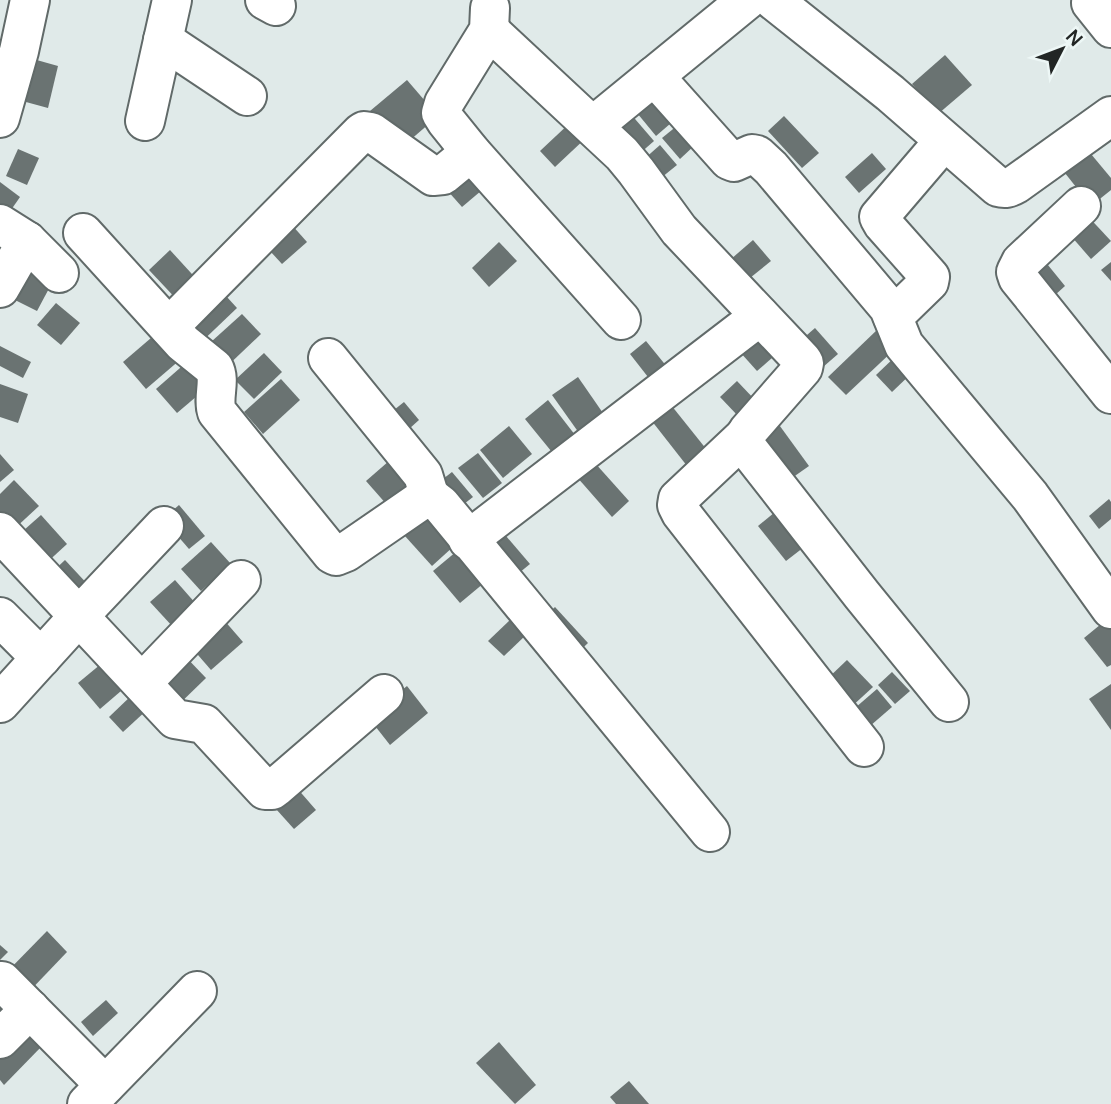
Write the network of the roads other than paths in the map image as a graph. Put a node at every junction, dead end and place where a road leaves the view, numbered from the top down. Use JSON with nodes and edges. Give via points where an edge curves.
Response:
{"nodes":[{"id":1,"x":30,"y":0,"type":"edge"},
{"id":2,"x":172,"y":0,"type":"edge"},
{"id":3,"x":747,"y":0,"type":"edge"},
{"id":4,"x":773,"y":0,"type":"edge"},
{"id":5,"x":487,"y":9,"type":"edge"},
{"id":6,"x":163,"y":40,"type":"junction"},
{"id":7,"x":654,"y":76,"type":"junction"},
{"id":8,"x":247,"y":96,"type":"dead end"},
{"id":9,"x":1111,"y":116,"type":"edge"},
{"id":10,"x":0,"y":118,"type":"edge"},
{"id":11,"x":145,"y":121,"type":"dead end"},
{"id":12,"x":593,"y":126,"type":"junction"},
{"id":13,"x":944,"y":141,"type":"junction"},
{"id":14,"x":471,"y":152,"type":"junction"},
{"id":15,"x":1081,"y":206,"type":"dead end"},
{"id":16,"x":13,"y":232,"type":"edge"},
{"id":17,"x":83,"y":233,"type":"dead end"},
{"id":18,"x":59,"y":272,"type":"dead end"},
{"id":19,"x":0,"y":288,"type":"edge"},
{"id":20,"x":760,"y":316,"type":"junction"},
{"id":21,"x":893,"y":317,"type":"junction"},
{"id":22,"x":621,"y":320,"type":"dead end"},
{"id":23,"x":169,"y":327,"type":"junction"},
{"id":24,"x":328,"y":358,"type":"dead end"},
{"id":25,"x":1111,"y":394,"type":"edge"},
{"id":26,"x":744,"y":436,"type":"junction"},
{"id":27,"x":430,"y":498,"type":"junction"},
{"id":28,"x":164,"y":526,"type":"dead end"},
{"id":29,"x":0,"y":532,"type":"edge"},
{"id":30,"x":468,"y":540,"type":"junction"},
{"id":31,"x":241,"y":580,"type":"dead end"},
{"id":32,"x":1111,"y":609,"type":"edge"},
{"id":33,"x":79,"y":616,"type":"junction"},
{"id":34,"x":0,"y":617,"type":"edge"},
{"id":35,"x":41,"y":658,"type":"junction"},
{"id":36,"x":142,"y":683,"type":"junction"},
{"id":37,"x":384,"y":694,"type":"dead end"},
{"id":38,"x":949,"y":702,"type":"dead end"},
{"id":39,"x":0,"y":703,"type":"edge"},
{"id":40,"x":864,"y":747,"type":"dead end"},
{"id":41,"x":710,"y":832,"type":"dead end"},
{"id":42,"x":2,"y":981,"type":"dead end"},
{"id":43,"x":197,"y":990,"type":"dead end"},
{"id":44,"x":30,"y":1009,"type":"junction"},
{"id":45,"x":0,"y":1039,"type":"edge"},
{"id":46,"x":96,"y":1094,"type":"edge"}],
"edges":[{"from":1,"to":10,"type":"street"},
{"from":2,"to":6,"type":"street"},
{"from":3,"to":7,"type":"street"},
{"from":4,"to":13,"type":"street"},
{"from":5,"to":12,"type":"street"},
{"from":5,"to":14,"type":"street","via":[[442,108],[446,121]]},
{"from":6,"to":8,"type":"street"},
{"from":6,"to":11,"type":"street"},
{"from":7,"to":12,"type":"street"},
{"from":7,"to":21,"type":"street","via":[[731,162],[752,155],[761,158],[871,285]]},
{"from":9,"to":13,"type":"street","via":[[1009,188],[998,187]]},
{"from":12,"to":20,"type":"street","via":[[636,171],[679,230]]},
{"from":13,"to":21,"type":"street","via":[[879,217],[930,277]]},
{"from":14,"to":22,"type":"street"},
{"from":14,"to":23,"type":"street","via":[[443,175],[433,176],[370,132],[361,132]]},
{"from":15,"to":25,"type":"street","via":[[1016,272]]},
{"from":16,"to":18,"type":"street"},
{"from":16,"to":19,"type":"street"},
{"from":17,"to":23,"type":"street"},
{"from":20,"to":26,"type":"street","via":[[804,363]]},
{"from":20,"to":30,"type":"street"},
{"from":21,"to":32,"type":"street","via":[[904,345],[1030,496]]},
{"from":23,"to":27,"type":"street","via":[[214,368],[217,412],[332,554],[346,552]]},
{"from":24,"to":27,"type":"street","via":[[423,475]]},
{"from":26,"to":38,"type":"street","via":[[748,449]]},
{"from":26,"to":40,"type":"street","via":[[677,505]]},
{"from":27,"to":30,"type":"street"},
{"from":28,"to":33,"type":"street"},
{"from":29,"to":33,"type":"street"},
{"from":30,"to":41,"type":"street"},
{"from":31,"to":36,"type":"street"},
{"from":33,"to":35,"type":"street"},
{"from":33,"to":36,"type":"street"},
{"from":34,"to":35,"type":"street"},
{"from":35,"to":39,"type":"street"},
{"from":36,"to":37,"type":"street","via":[[175,719],[204,724],[269,790]]},
{"from":42,"to":44,"type":"street"},
{"from":43,"to":46,"type":"street"},
{"from":44,"to":45,"type":"street"},
{"from":44,"to":46,"type":"street"}]}
